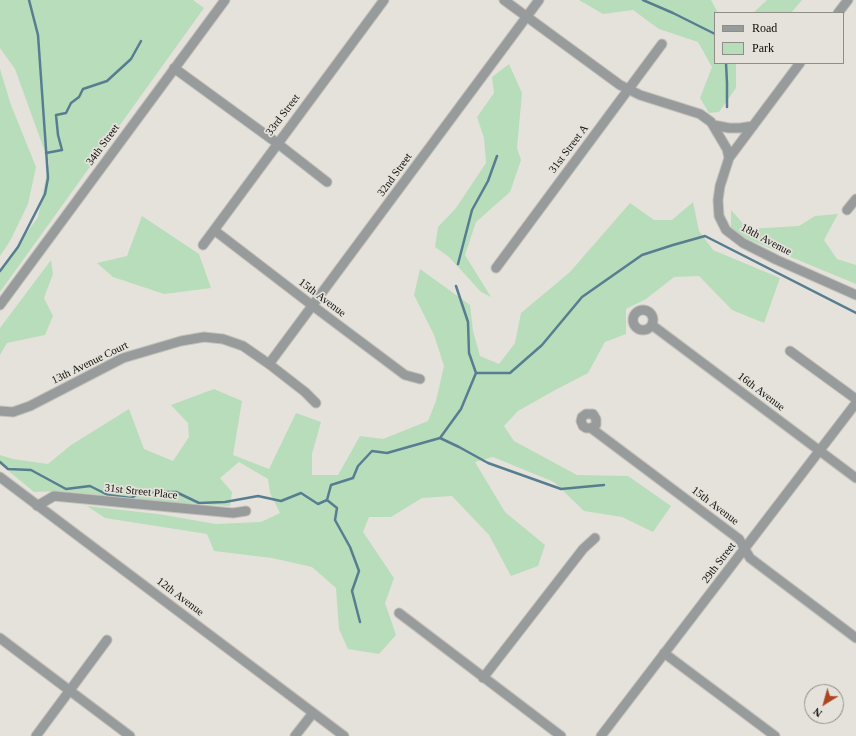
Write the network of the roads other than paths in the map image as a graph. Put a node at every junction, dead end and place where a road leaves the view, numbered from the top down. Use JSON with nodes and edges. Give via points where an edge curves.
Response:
{"nodes":[{"id":1,"x":225,"y":0,"type":"edge"},
{"id":2,"x":384,"y":0,"type":"edge"},
{"id":3,"x":504,"y":0,"type":"edge"},
{"id":4,"x":539,"y":0,"type":"edge"},
{"id":5,"x":848,"y":0,"type":"edge"},
{"id":6,"x":839,"y":12,"type":"edge"},
{"id":7,"x":527,"y":17,"type":"junction"},
{"id":8,"x":662,"y":44,"type":"dead end"},
{"id":9,"x":799,"y":64,"type":"edge"},
{"id":10,"x":174,"y":68,"type":"junction"},
{"id":11,"x":628,"y":90,"type":"junction"},
{"id":12,"x":713,"y":125,"type":"junction"},
{"id":13,"x":753,"y":126,"type":"junction"},
{"id":14,"x":277,"y":143,"type":"junction"},
{"id":15,"x":729,"y":158,"type":"junction"},
{"id":16,"x":327,"y":182,"type":"dead end"},
{"id":17,"x":856,"y":199,"type":"edge"},
{"id":18,"x":848,"y":210,"type":"dead end"},
{"id":19,"x":214,"y":230,"type":"junction"},
{"id":20,"x":203,"y":245,"type":"dead end"},
{"id":21,"x":496,"y":268,"type":"dead end"},
{"id":22,"x":856,"y":295,"type":"edge"},
{"id":23,"x":0,"y":305,"type":"edge"},
{"id":24,"x":312,"y":306,"type":"junction"},
{"id":25,"x":652,"y":325,"type":"dead end"},
{"id":26,"x":790,"y":351,"type":"dead end"},
{"id":27,"x":269,"y":364,"type":"junction"},
{"id":28,"x":420,"y":379,"type":"dead end"},
{"id":29,"x":856,"y":399,"type":"edge"},
{"id":30,"x":316,"y":403,"type":"dead end"},
{"id":31,"x":856,"y":403,"type":"edge"},
{"id":32,"x":0,"y":412,"type":"edge"},
{"id":33,"x":591,"y":428,"type":"dead end"},
{"id":34,"x":820,"y":451,"type":"junction"},
{"id":35,"x":0,"y":477,"type":"edge"},
{"id":36,"x":856,"y":478,"type":"edge"},
{"id":37,"x":37,"y":506,"type":"junction"},
{"id":38,"x":246,"y":511,"type":"dead end"},
{"id":39,"x":595,"y":538,"type":"dead end"},
{"id":40,"x":745,"y":549,"type":"junction"},
{"id":41,"x":399,"y":613,"type":"dead end"},
{"id":42,"x":0,"y":638,"type":"edge"},
{"id":43,"x":856,"y":638,"type":"edge"},
{"id":44,"x":107,"y":640,"type":"dead end"},
{"id":45,"x":664,"y":653,"type":"junction"},
{"id":46,"x":483,"y":678,"type":"junction"},
{"id":47,"x":70,"y":691,"type":"junction"},
{"id":48,"x":313,"y":713,"type":"junction"},
{"id":49,"x":36,"y":736,"type":"edge"},
{"id":50,"x":130,"y":736,"type":"edge"},
{"id":51,"x":295,"y":736,"type":"edge"},
{"id":52,"x":344,"y":736,"type":"edge"},
{"id":53,"x":561,"y":736,"type":"edge"},
{"id":54,"x":600,"y":736,"type":"edge"},
{"id":55,"x":775,"y":736,"type":"edge"}],
"edges":[{"from":1,"to":10,"type":"street","name":"34th Street"},
{"from":2,"to":14,"type":"street","name":"33rd Street"},
{"from":3,"to":7,"type":"street"},
{"from":4,"to":7,"type":"street","name":"32nd Street"},
{"from":5,"to":6,"type":"street"},
{"from":7,"to":11,"type":"street"},
{"from":7,"to":24,"type":"street","name":"32nd Street"},
{"from":8,"to":11,"type":"street","name":"31st Street A"},
{"from":9,"to":13,"type":"street","name":"18th Avenue"},
{"from":10,"to":14,"type":"street"},
{"from":10,"to":23,"type":"street","name":"34th Street"},
{"from":11,"to":12,"type":"street","via":[[700,114]]},
{"from":11,"to":21,"type":"street","name":"31st Street A"},
{"from":12,"to":13,"type":"street","via":[[734,128]]},
{"from":12,"to":15,"type":"street","via":[[727,149]]},
{"from":13,"to":15,"type":"street","name":"18th Avenue"},
{"from":14,"to":16,"type":"street"},
{"from":14,"to":19,"type":"street","name":"33rd Street"},
{"from":15,"to":22,"type":"street","name":"18th Avenue","via":[[718,200],[719,216],[726,230],[743,243],[777,260]]},
{"from":17,"to":18,"type":"street"},
{"from":19,"to":20,"type":"street","name":"33rd Street"},
{"from":19,"to":24,"type":"street","name":"15th Avenue"},
{"from":24,"to":27,"type":"street","name":"32nd Street"},
{"from":24,"to":28,"type":"street","name":"15th Avenue","via":[[405,375]]},
{"from":25,"to":34,"type":"street","name":"16th Avenue"},
{"from":26,"to":29,"type":"street"},
{"from":27,"to":30,"type":"street","name":"13th Avenue Court"},
{"from":27,"to":32,"type":"street","name":"13th Avenue Court","via":[[233,342],[216,338],[193,338],[124,358],[20,410]]},
{"from":31,"to":34,"type":"street","name":"29th Street"},
{"from":33,"to":40,"type":"street","name":"15th Avenue","via":[[739,539]]},
{"from":34,"to":36,"type":"street","name":"16th Avenue"},
{"from":34,"to":40,"type":"street","name":"29th Street"},
{"from":35,"to":37,"type":"street","name":"12th Avenue"},
{"from":37,"to":38,"type":"street","name":"31st Street Place","via":[[54,496],[234,513]]},
{"from":37,"to":48,"type":"street","name":"12th Avenue"},
{"from":39,"to":46,"type":"street","via":[[583,549]]},
{"from":40,"to":43,"type":"street","name":"15th Avenue","via":[[750,558]]},
{"from":40,"to":45,"type":"street","name":"29th Street"},
{"from":41,"to":46,"type":"street"},
{"from":42,"to":47,"type":"street"},
{"from":44,"to":47,"type":"street"},
{"from":45,"to":54,"type":"street","name":"29th Street"},
{"from":45,"to":55,"type":"street"},
{"from":46,"to":53,"type":"street"},
{"from":47,"to":49,"type":"street"},
{"from":47,"to":50,"type":"street"},
{"from":48,"to":51,"type":"street"},
{"from":48,"to":52,"type":"street","name":"12th Avenue"}]}
